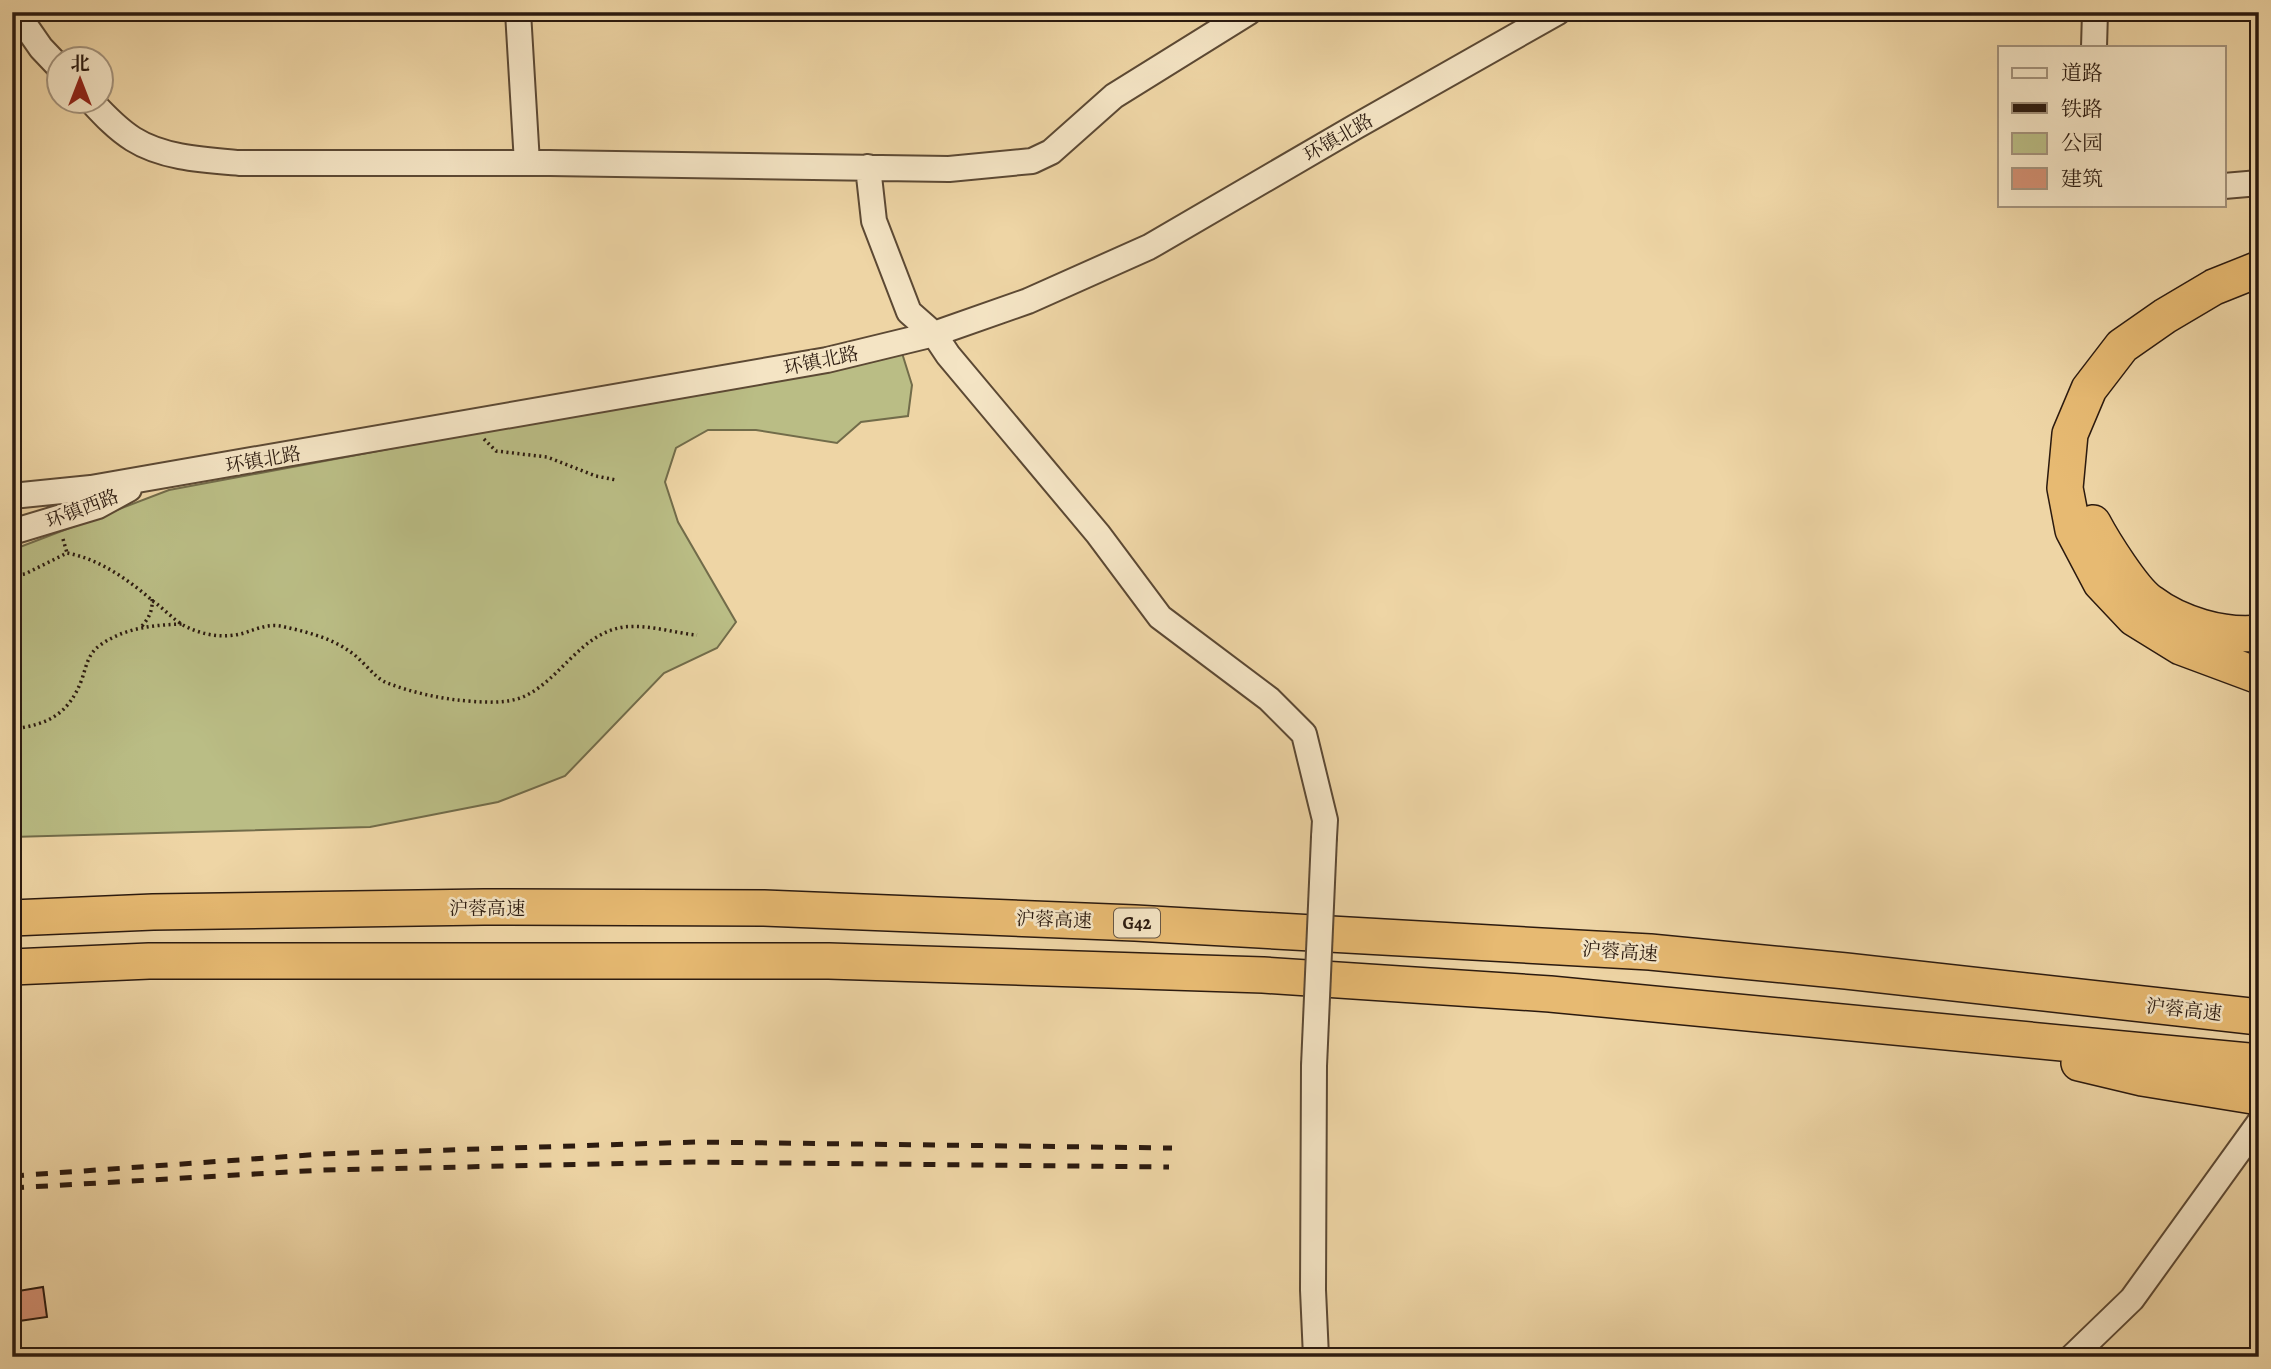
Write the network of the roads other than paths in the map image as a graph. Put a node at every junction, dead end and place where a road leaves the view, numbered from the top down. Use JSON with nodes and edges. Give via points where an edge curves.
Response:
{"nodes":[{"id":1,"x":16,"y":12,"type":"edge"},
{"id":2,"x":519,"y":12,"type":"edge"},
{"id":3,"x":1249,"y":12,"type":"edge"},
{"id":4,"x":1558,"y":12,"type":"edge"},
{"id":5,"x":2095,"y":12,"type":"edge"},
{"id":6,"x":2094,"y":46,"type":"edge"},
{"id":7,"x":46,"y":53,"type":"edge"},
{"id":8,"x":105,"y":116,"type":"edge"},
{"id":9,"x":527,"y":163,"type":"junction"},
{"id":10,"x":868,"y":167,"type":"junction"},
{"id":11,"x":2259,"y":183,"type":"edge"},
{"id":12,"x":2226,"y":186,"type":"edge"},
{"id":13,"x":2259,"y":269,"type":"edge"},
{"id":14,"x":2259,"y":291,"type":"edge"},
{"id":15,"x":934,"y":334,"type":"junction"},
{"id":16,"x":149,"y":478,"type":"junction"},
{"id":17,"x":12,"y":496,"type":"edge"},
{"id":18,"x":12,"y":533,"type":"edge"},
{"id":19,"x":2259,"y":633,"type":"edge"},
{"id":20,"x":2259,"y":676,"type":"edge"},
{"id":21,"x":12,"y":918,"type":"edge"},
{"id":22,"x":12,"y":967,"type":"edge"},
{"id":23,"x":2259,"y":1017,"type":"edge"},
{"id":24,"x":1950,"y":1032,"type":"junction"},
{"id":25,"x":2259,"y":1062,"type":"edge"},
{"id":26,"x":2256,"y":1105,"type":"edge"},
{"id":27,"x":1316,"y":1357,"type":"edge"},
{"id":28,"x":2072,"y":1357,"type":"edge"}],
"edges":[{"from":1,"to":7,"type":"street"},
{"from":2,"to":9,"type":"street"},
{"from":3,"to":10,"type":"street","via":[[1114,96],[1051,152],[1032,161],[949,169]]},
{"from":4,"to":15,"type":"street","name":"环镇北路","via":[[1149,247],[1028,301]]},
{"from":5,"to":6,"type":"street"},
{"from":8,"to":9,"type":"street","via":[[133,139],[160,151],[205,160]]},
{"from":9,"to":10,"type":"street"},
{"from":10,"to":15,"type":"street","via":[[874,221],[909,312]]},
{"from":11,"to":12,"type":"street"},
{"from":13,"to":20,"type":"highway","via":[[2214,287],[2122,346],[2089,389],[2070,434],[2065,488],[2073,530],[2101,583],[2134,618],[2181,647]]},
{"from":14,"to":19,"type":"highway","via":[[2222,306],[2148,351],[2111,393],[2092,439],[2087,488],[2094,525],[2149,601],[2188,623],[2244,635]]},
{"from":15,"to":16,"type":"street","name":"环镇北路","via":[[827,360]]},
{"from":15,"to":27,"type":"street","bridge":true,"via":[[1160,617],[1269,699],[1304,734],[1325,820],[1314,1066]]},
{"from":16,"to":17,"type":"street","name":"环镇北路"},
{"from":16,"to":18,"type":"street","name":"环镇西路","via":[[98,506]]},
{"from":21,"to":23,"type":"highway","name":"沪蓉高速","number":"G42","via":[[263,910],[736,908],[1135,923],[1650,952]]},
{"from":22,"to":24,"type":"highway","via":[[149,961],[829,961],[1250,975],[1550,994]]},
{"from":24,"to":25,"type":"highway"},
{"from":24,"to":26,"type":"highway"},
{"from":26,"to":28,"type":"street","via":[[2132,1298]]}]}
